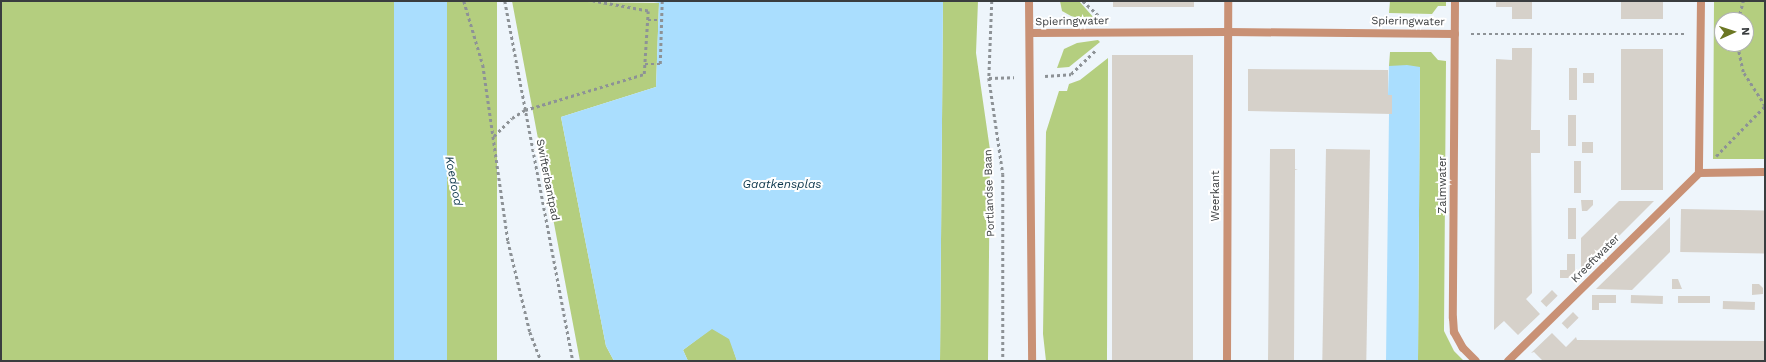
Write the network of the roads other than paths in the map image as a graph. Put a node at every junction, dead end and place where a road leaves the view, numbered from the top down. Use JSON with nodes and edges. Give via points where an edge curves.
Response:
{"nodes":[{"id":1,"x":1029,"y":1,"type":"edge"},
{"id":2,"x":1228,"y":1,"type":"edge"},
{"id":3,"x":1455,"y":1,"type":"edge"},
{"id":4,"x":1701,"y":1,"type":"edge"},
{"id":5,"x":1228,"y":32,"type":"junction"},
{"id":6,"x":1030,"y":33,"type":"junction"},
{"id":7,"x":1455,"y":34,"type":"junction"},
{"id":8,"x":1765,"y":172,"type":"edge"},
{"id":9,"x":1699,"y":173,"type":"junction"},
{"id":10,"x":1032,"y":361,"type":"edge"},
{"id":11,"x":1227,"y":361,"type":"edge"},
{"id":12,"x":1476,"y":361,"type":"edge"},
{"id":13,"x":1508,"y":361,"type":"edge"}],
"edges":[{"from":1,"to":6,"type":"street"},
{"from":2,"to":5,"type":"street","name":"Weerkant"},
{"from":3,"to":7,"type":"street","name":"Zalmwater"},
{"from":4,"to":9,"type":"street"},
{"from":5,"to":6,"type":"street","name":"Spieringwater"},
{"from":5,"to":7,"type":"street","name":"Spieringwater"},
{"from":5,"to":11,"type":"street","name":"Weerkant"},
{"from":6,"to":10,"type":"street"},
{"from":7,"to":12,"type":"street","name":"Zalmwater","via":[[1453,318],[1454,332],[1463,348]]},
{"from":8,"to":9,"type":"street"},
{"from":9,"to":13,"type":"street","name":"Kreeftwater"}]}
